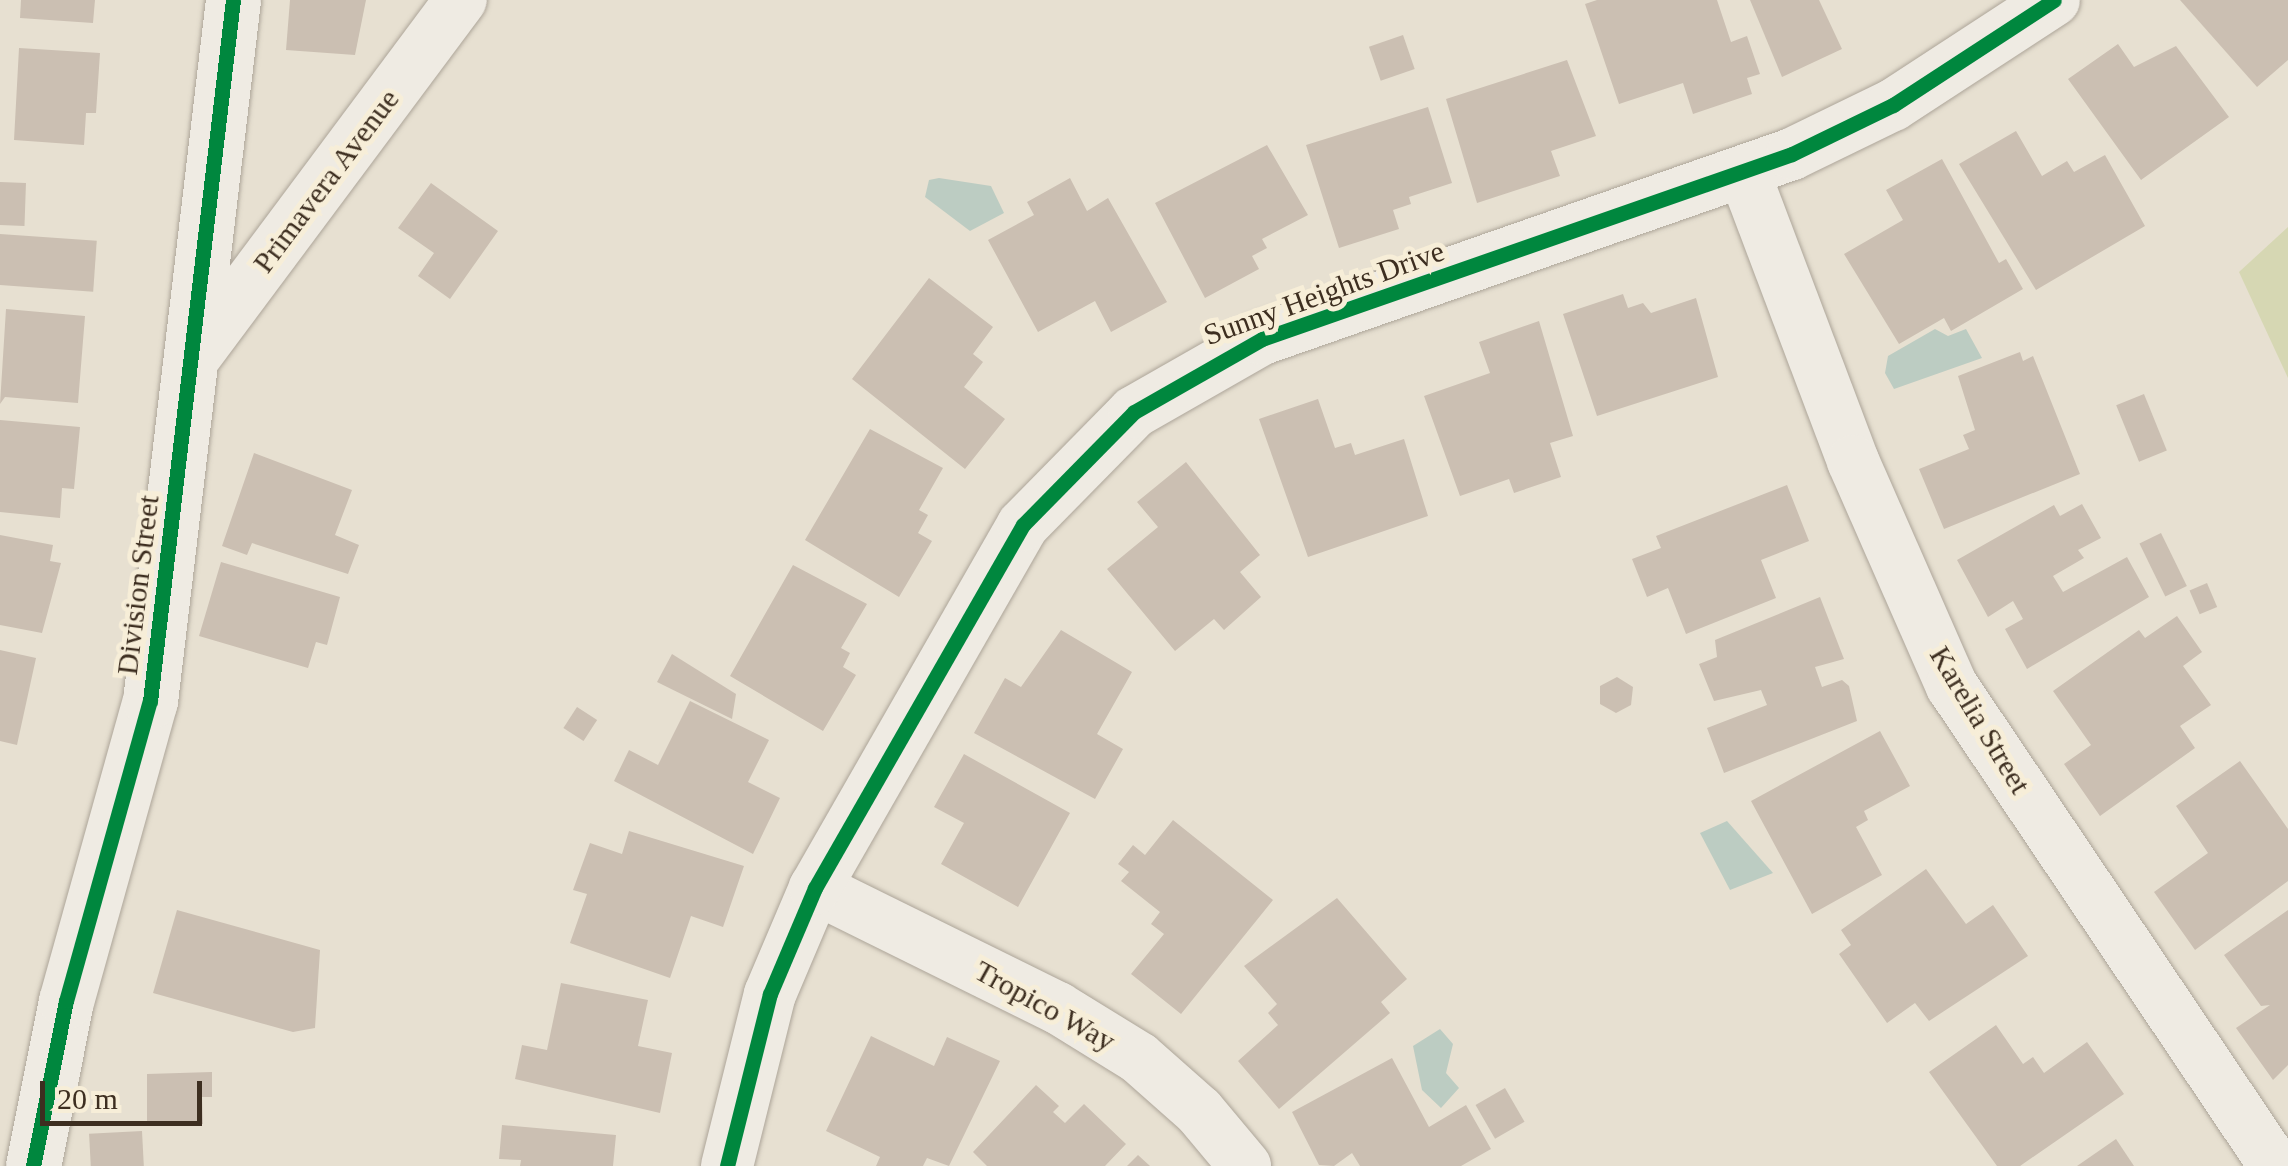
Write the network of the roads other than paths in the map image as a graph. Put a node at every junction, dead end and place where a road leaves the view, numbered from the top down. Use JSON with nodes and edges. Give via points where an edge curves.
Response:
{"nodes":[{"id":1,"x":233,"y":0,"type":"edge"},
{"id":2,"x":461,"y":0,"type":"edge"},
{"id":3,"x":2054,"y":0,"type":"edge"},
{"id":4,"x":1745,"y":175,"type":"junction"},
{"id":5,"x":190,"y":362,"type":"junction"},
{"id":6,"x":815,"y":888,"type":"junction"},
{"id":7,"x":33,"y":1166,"type":"edge"},
{"id":8,"x":727,"y":1166,"type":"edge"},
{"id":9,"x":1245,"y":1166,"type":"edge"},
{"id":10,"x":2274,"y":1166,"type":"edge"}],
"edges":[{"from":1,"to":5,"type":"street","name":"Division Street"},
{"from":2,"to":5,"type":"street","name":"Primavera Avenue"},
{"from":3,"to":4,"type":"street","name":"Sunny Heights Drive","via":[[1893,105]]},
{"from":4,"to":6,"type":"street","name":"Sunny Heights Drive","via":[[1262,339],[1134,412],[1023,525]]},
{"from":4,"to":10,"type":"street","name":"Karelia Street","via":[[1853,460],[1952,686]]},
{"from":5,"to":7,"type":"street","name":"Division Street","via":[[150,701],[66,1001]]},
{"from":6,"to":8,"type":"street","name":"Sunny Heights Drive","via":[[770,994]]},
{"from":6,"to":9,"type":"street","name":"Tropico Way","via":[[1058,1008],[1139,1058],[1199,1111]]}]}
